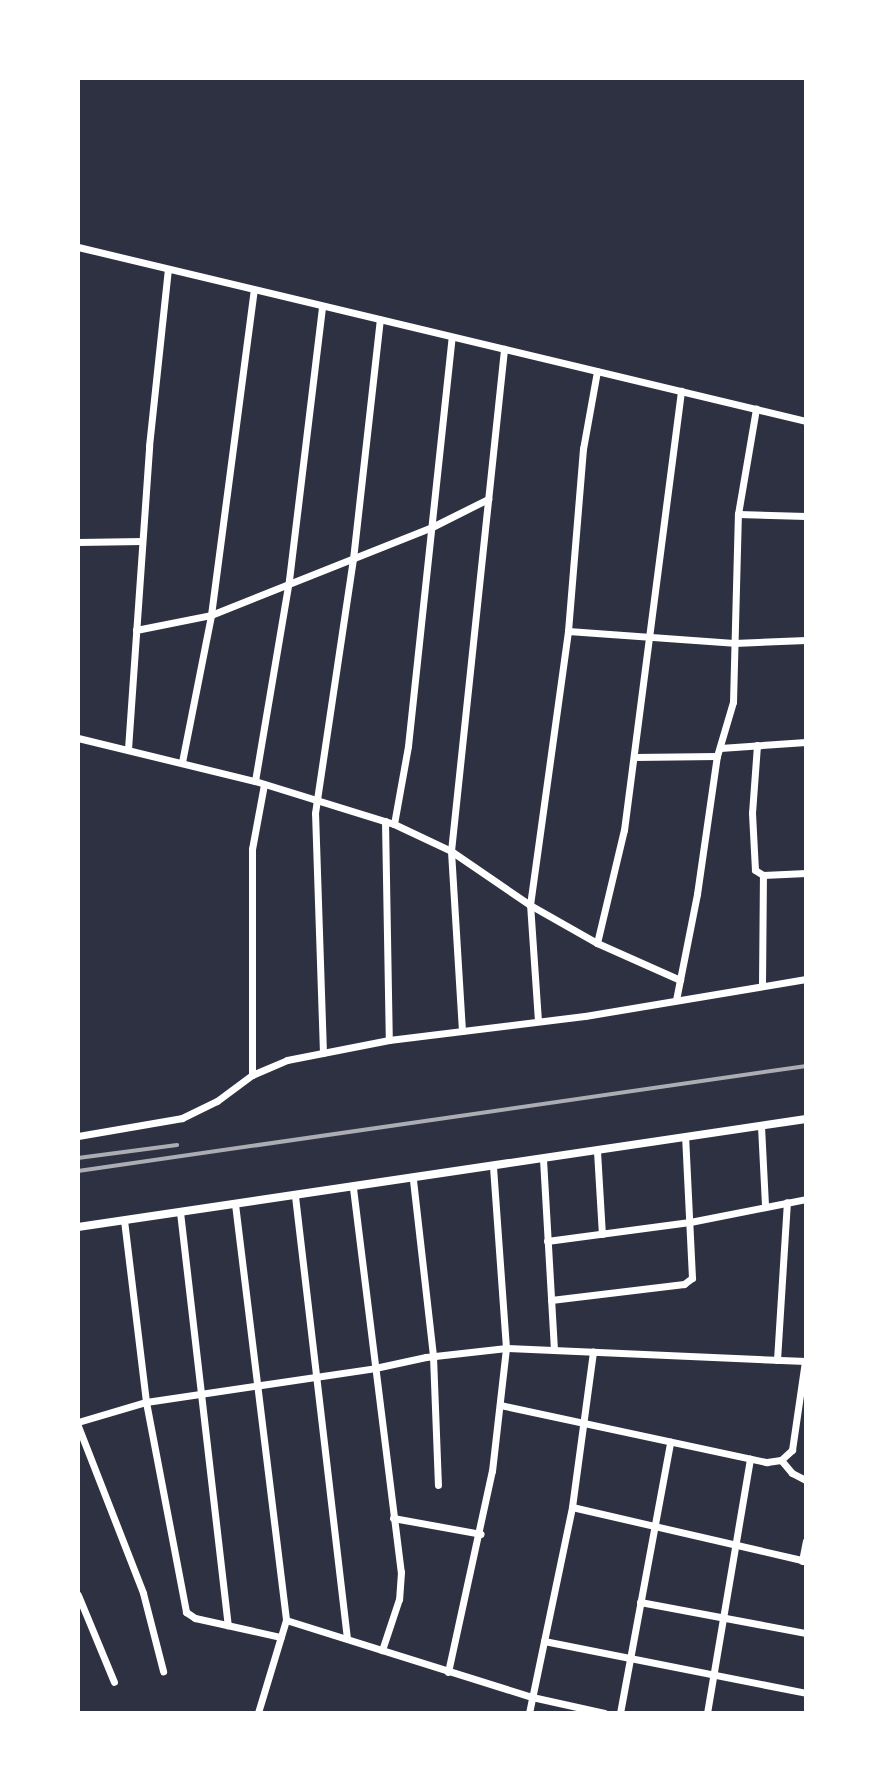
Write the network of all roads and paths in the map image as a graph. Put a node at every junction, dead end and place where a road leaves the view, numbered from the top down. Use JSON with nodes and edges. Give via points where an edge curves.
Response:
{"nodes":[{"id":1,"x":78,"y":247,"type":"edge"},
{"id":2,"x":168,"y":269,"type":"junction"},
{"id":3,"x":254,"y":290,"type":"junction"},
{"id":4,"x":322,"y":306,"type":"junction"},
{"id":5,"x":380,"y":320,"type":"junction"},
{"id":6,"x":452,"y":337,"type":"junction"},
{"id":7,"x":504,"y":349,"type":"junction"},
{"id":8,"x":597,"y":371,"type":"junction"},
{"id":9,"x":681,"y":391,"type":"junction"},
{"id":10,"x":756,"y":409,"type":"junction"},
{"id":11,"x":806,"y":421,"type":"edge"},
{"id":12,"x":488,"y":499,"type":"junction"},
{"id":13,"x":738,"y":514,"type":"junction"},
{"id":14,"x":806,"y":516,"type":"edge"},
{"id":15,"x":432,"y":527,"type":"junction"},
{"id":16,"x":142,"y":541,"type":"junction"},
{"id":17,"x":78,"y":542,"type":"edge"},
{"id":18,"x":353,"y":559,"type":"junction"},
{"id":19,"x":288,"y":585,"type":"junction"},
{"id":20,"x":211,"y":615,"type":"junction"},
{"id":21,"x":136,"y":630,"type":"junction"},
{"id":22,"x":568,"y":631,"type":"junction"},
{"id":23,"x":649,"y":639,"type":"junction"},
{"id":24,"x":806,"y":640,"type":"edge"},
{"id":25,"x":734,"y":643,"type":"junction"},
{"id":26,"x":78,"y":738,"type":"edge"},
{"id":27,"x":806,"y":742,"type":"edge"},
{"id":28,"x":757,"y":745,"type":"junction"},
{"id":29,"x":128,"y":749,"type":"junction"},
{"id":30,"x":718,"y":752,"type":"junction"},
{"id":31,"x":634,"y":757,"type":"junction"},
{"id":32,"x":182,"y":762,"type":"junction"},
{"id":33,"x":255,"y":781,"type":"junction"},
{"id":34,"x":264,"y":784,"type":"junction"},
{"id":35,"x":317,"y":800,"type":"junction"},
{"id":36,"x":385,"y":821,"type":"junction"},
{"id":37,"x":394,"y":824,"type":"junction"},
{"id":38,"x":451,"y":851,"type":"junction"},
{"id":39,"x":806,"y":873,"type":"edge"},
{"id":40,"x":763,"y":875,"type":"junction"},
{"id":41,"x":530,"y":905,"type":"junction"},
{"id":42,"x":597,"y":943,"type":"junction"},
{"id":43,"x":806,"y":979,"type":"edge"},
{"id":44,"x":680,"y":980,"type":"junction"},
{"id":45,"x":762,"y":985,"type":"junction"},
{"id":46,"x":676,"y":1000,"type":"junction"},
{"id":47,"x":538,"y":1021,"type":"junction"},
{"id":48,"x":462,"y":1031,"type":"junction"},
{"id":49,"x":389,"y":1040,"type":"junction"},
{"id":50,"x":323,"y":1053,"type":"junction"},
{"id":51,"x":252,"y":1075,"type":"junction"},
{"id":52,"x":806,"y":1119,"type":"edge"},
{"id":53,"x":761,"y":1126,"type":"junction"},
{"id":54,"x":78,"y":1136,"type":"edge"},
{"id":55,"x":685,"y":1137,"type":"junction"},
{"id":56,"x":597,"y":1151,"type":"junction"},
{"id":57,"x":543,"y":1159,"type":"junction"},
{"id":58,"x":493,"y":1167,"type":"junction"},
{"id":59,"x":413,"y":1180,"type":"junction"},
{"id":60,"x":353,"y":1188,"type":"junction"},
{"id":61,"x":295,"y":1196,"type":"junction"},
{"id":62,"x":806,"y":1199,"type":"edge"},
{"id":63,"x":787,"y":1202,"type":"junction"},
{"id":64,"x":235,"y":1204,"type":"junction"},
{"id":65,"x":765,"y":1206,"type":"junction"},
{"id":66,"x":180,"y":1212,"type":"junction"},
{"id":67,"x":124,"y":1220,"type":"junction"},
{"id":68,"x":690,"y":1222,"type":"junction"},
{"id":69,"x":78,"y":1227,"type":"edge"},
{"id":70,"x":602,"y":1234,"type":"junction"},
{"id":71,"x":547,"y":1241,"type":"junction"},
{"id":72,"x":551,"y":1300,"type":"junction"},
{"id":73,"x":506,"y":1348,"type":"junction"},
{"id":74,"x":554,"y":1350,"type":"junction"},
{"id":75,"x":593,"y":1351,"type":"junction"},
{"id":76,"x":433,"y":1356,"type":"junction"},
{"id":77,"x":777,"y":1360,"type":"junction"},
{"id":78,"x":805,"y":1361,"type":"edge"},
{"id":79,"x":375,"y":1368,"type":"junction"},
{"id":80,"x":316,"y":1377,"type":"junction"},
{"id":81,"x":258,"y":1386,"type":"junction"},
{"id":82,"x":202,"y":1394,"type":"junction"},
{"id":83,"x":146,"y":1402,"type":"junction"},
{"id":84,"x":500,"y":1405,"type":"junction"},
{"id":85,"x":583,"y":1423,"type":"junction"},
{"id":86,"x":78,"y":1424,"type":"edge"},
{"id":87,"x":796,"y":1436,"type":"junction"},
{"id":88,"x":806,"y":1438,"type":"edge"},
{"id":89,"x":670,"y":1442,"type":"junction"},
{"id":90,"x":750,"y":1459,"type":"junction"},
{"id":91,"x":781,"y":1460,"type":"junction"},
{"id":92,"x":806,"y":1480,"type":"edge"},
{"id":93,"x":438,"y":1485,"type":"dead end"},
{"id":94,"x":572,"y":1507,"type":"junction"},
{"id":95,"x":393,"y":1518,"type":"junction"},
{"id":96,"x":655,"y":1526,"type":"junction"},
{"id":97,"x":481,"y":1534,"type":"junction"},
{"id":98,"x":806,"y":1541,"type":"edge"},
{"id":99,"x":736,"y":1545,"type":"junction"},
{"id":100,"x":804,"y":1561,"type":"edge"},
{"id":101,"x":78,"y":1595,"type":"edge"},
{"id":102,"x":640,"y":1602,"type":"junction"},
{"id":103,"x":722,"y":1619,"type":"junction"},
{"id":104,"x":286,"y":1620,"type":"junction"},
{"id":105,"x":228,"y":1625,"type":"junction"},
{"id":106,"x":806,"y":1633,"type":"edge"},
{"id":107,"x":281,"y":1637,"type":"junction"},
{"id":108,"x":347,"y":1638,"type":"junction"},
{"id":109,"x":544,"y":1641,"type":"junction"},
{"id":110,"x":382,"y":1650,"type":"junction"},
{"id":111,"x":630,"y":1659,"type":"junction"},
{"id":112,"x":163,"y":1671,"type":"dead end"},
{"id":113,"x":448,"y":1672,"type":"junction"},
{"id":114,"x":712,"y":1677,"type":"junction"},
{"id":115,"x":114,"y":1682,"type":"dead end"},
{"id":116,"x":806,"y":1693,"type":"edge"},
{"id":117,"x":532,"y":1697,"type":"junction"},
{"id":118,"x":258,"y":1713,"type":"edge"},
{"id":119,"x":529,"y":1713,"type":"edge"},
{"id":120,"x":604,"y":1713,"type":"edge"},
{"id":121,"x":620,"y":1713,"type":"edge"},
{"id":122,"x":707,"y":1713,"type":"edge"}],
"edges":[{"from":1,"to":2,"type":"street"},
{"from":2,"to":3,"type":"street"},
{"from":2,"to":16,"type":"street"},
{"from":3,"to":4,"type":"street"},
{"from":3,"to":20,"type":"street"},
{"from":4,"to":5,"type":"street"},
{"from":4,"to":19,"type":"street"},
{"from":5,"to":6,"type":"street"},
{"from":5,"to":18,"type":"street"},
{"from":6,"to":7,"type":"street"},
{"from":6,"to":15,"type":"street"},
{"from":7,"to":8,"type":"street"},
{"from":7,"to":12,"type":"street"},
{"from":8,"to":9,"type":"street"},
{"from":8,"to":22,"type":"street","via":[[583,449]]},
{"from":9,"to":10,"type":"street"},
{"from":9,"to":23,"type":"street"},
{"from":10,"to":11,"type":"street"},
{"from":10,"to":13,"type":"street"},
{"from":12,"to":15,"type":"street"},
{"from":12,"to":38,"type":"street"},
{"from":13,"to":14,"type":"street"},
{"from":13,"to":25,"type":"street"},
{"from":15,"to":18,"type":"street"},
{"from":15,"to":37,"type":"street"},
{"from":16,"to":17,"type":"street"},
{"from":16,"to":21,"type":"street"},
{"from":18,"to":19,"type":"street"},
{"from":18,"to":35,"type":"street"},
{"from":19,"to":20,"type":"street"},
{"from":19,"to":33,"type":"street"},
{"from":20,"to":21,"type":"street"},
{"from":20,"to":32,"type":"street"},
{"from":21,"to":29,"type":"street"},
{"from":22,"to":23,"type":"street"},
{"from":22,"to":41,"type":"street"},
{"from":23,"to":25,"type":"street"},
{"from":23,"to":31,"type":"street"},
{"from":24,"to":25,"type":"street"},
{"from":25,"to":30,"type":"street","via":[[733,702]]},
{"from":26,"to":29,"type":"street"},
{"from":27,"to":28,"type":"street"},
{"from":28,"to":30,"type":"street"},
{"from":28,"to":40,"type":"street","via":[[752,813],[755,870]]},
{"from":29,"to":32,"type":"street"},
{"from":30,"to":31,"type":"street"},
{"from":30,"to":44,"type":"street"},
{"from":31,"to":42,"type":"street","via":[[616,870]]},
{"from":32,"to":33,"type":"street"},
{"from":33,"to":34,"type":"street"},
{"from":34,"to":35,"type":"street"},
{"from":34,"to":51,"type":"street","via":[[251,862]]},
{"from":35,"to":36,"type":"street"},
{"from":35,"to":50,"type":"street"},
{"from":36,"to":37,"type":"street"},
{"from":36,"to":49,"type":"street"},
{"from":37,"to":38,"type":"street"},
{"from":38,"to":41,"type":"street"},
{"from":38,"to":48,"type":"street"},
{"from":39,"to":40,"type":"street"},
{"from":40,"to":45,"type":"street"},
{"from":41,"to":42,"type":"street"},
{"from":41,"to":47,"type":"street"},
{"from":42,"to":44,"type":"street"},
{"from":43,"to":45,"type":"street"},
{"from":44,"to":46,"type":"street"},
{"from":45,"to":46,"type":"street"},
{"from":46,"to":47,"type":"street"},
{"from":47,"to":48,"type":"street"},
{"from":48,"to":49,"type":"street"},
{"from":49,"to":50,"type":"street"},
{"from":50,"to":51,"type":"street"},
{"from":51,"to":54,"type":"street","via":[[182,1118]]},
{"from":52,"to":53,"type":"street"},
{"from":53,"to":55,"type":"street"},
{"from":53,"to":65,"type":"street"},
{"from":55,"to":56,"type":"street"},
{"from":55,"to":68,"type":"street"},
{"from":56,"to":57,"type":"street"},
{"from":56,"to":70,"type":"street"},
{"from":57,"to":58,"type":"street"},
{"from":57,"to":71,"type":"street"},
{"from":58,"to":59,"type":"street"},
{"from":58,"to":73,"type":"street"},
{"from":59,"to":60,"type":"street"},
{"from":59,"to":76,"type":"street"},
{"from":60,"to":61,"type":"street"},
{"from":60,"to":79,"type":"street"},
{"from":61,"to":64,"type":"street"},
{"from":61,"to":80,"type":"street"},
{"from":62,"to":63,"type":"street"},
{"from":63,"to":65,"type":"street"},
{"from":63,"to":77,"type":"street"},
{"from":64,"to":66,"type":"street"},
{"from":64,"to":81,"type":"street"},
{"from":65,"to":68,"type":"street"},
{"from":66,"to":67,"type":"street"},
{"from":66,"to":82,"type":"street"},
{"from":67,"to":69,"type":"street"},
{"from":67,"to":83,"type":"street"},
{"from":68,"to":70,"type":"street"},
{"from":68,"to":72,"type":"street","via":[[689,1282]]},
{"from":70,"to":71,"type":"street"},
{"from":71,"to":72,"type":"street"},
{"from":72,"to":74,"type":"street"},
{"from":73,"to":74,"type":"street"},
{"from":73,"to":76,"type":"street"},
{"from":73,"to":84,"type":"street"},
{"from":74,"to":75,"type":"street"},
{"from":75,"to":77,"type":"street"},
{"from":75,"to":85,"type":"street"},
{"from":76,"to":79,"type":"street"},
{"from":76,"to":93,"type":"street"},
{"from":77,"to":78,"type":"street"},
{"from":78,"to":87,"type":"street"},
{"from":79,"to":80,"type":"street"},
{"from":79,"to":95,"type":"street"},
{"from":80,"to":81,"type":"street"},
{"from":80,"to":108,"type":"street"},
{"from":81,"to":82,"type":"street"},
{"from":81,"to":104,"type":"street"},
{"from":82,"to":83,"type":"street"},
{"from":82,"to":105,"type":"street"},
{"from":83,"to":86,"type":"street"},
{"from":83,"to":105,"type":"street","via":[[186,1612]]},
{"from":84,"to":85,"type":"street"},
{"from":84,"to":97,"type":"street"},
{"from":85,"to":89,"type":"street"},
{"from":85,"to":94,"type":"street"},
{"from":86,"to":112,"type":"street","via":[[143,1593]]},
{"from":87,"to":88,"type":"street"},
{"from":87,"to":91,"type":"street","via":[[792,1450]]},
{"from":89,"to":90,"type":"street"},
{"from":89,"to":96,"type":"street"},
{"from":90,"to":91,"type":"street"},
{"from":90,"to":99,"type":"street"},
{"from":91,"to":92,"type":"street"},
{"from":94,"to":96,"type":"street"},
{"from":94,"to":109,"type":"street"},
{"from":95,"to":97,"type":"street"},
{"from":95,"to":110,"type":"street","via":[[399,1599]]},
{"from":96,"to":99,"type":"street"},
{"from":96,"to":102,"type":"street"},
{"from":97,"to":113,"type":"street"},
{"from":98,"to":100,"type":"street"},
{"from":99,"to":100,"type":"street"},
{"from":99,"to":103,"type":"street"},
{"from":101,"to":115,"type":"street"},
{"from":102,"to":103,"type":"street"},
{"from":102,"to":111,"type":"street"},
{"from":103,"to":106,"type":"street"},
{"from":103,"to":114,"type":"street"},
{"from":104,"to":107,"type":"street"},
{"from":104,"to":108,"type":"street"},
{"from":105,"to":107,"type":"street"},
{"from":107,"to":118,"type":"street"},
{"from":108,"to":110,"type":"street"},
{"from":109,"to":111,"type":"street"},
{"from":109,"to":117,"type":"street"},
{"from":110,"to":113,"type":"street"},
{"from":111,"to":114,"type":"street"},
{"from":111,"to":121,"type":"street"},
{"from":113,"to":117,"type":"street"},
{"from":114,"to":116,"type":"street"},
{"from":114,"to":122,"type":"street"},
{"from":117,"to":119,"type":"street"},
{"from":117,"to":120,"type":"street"}]}
